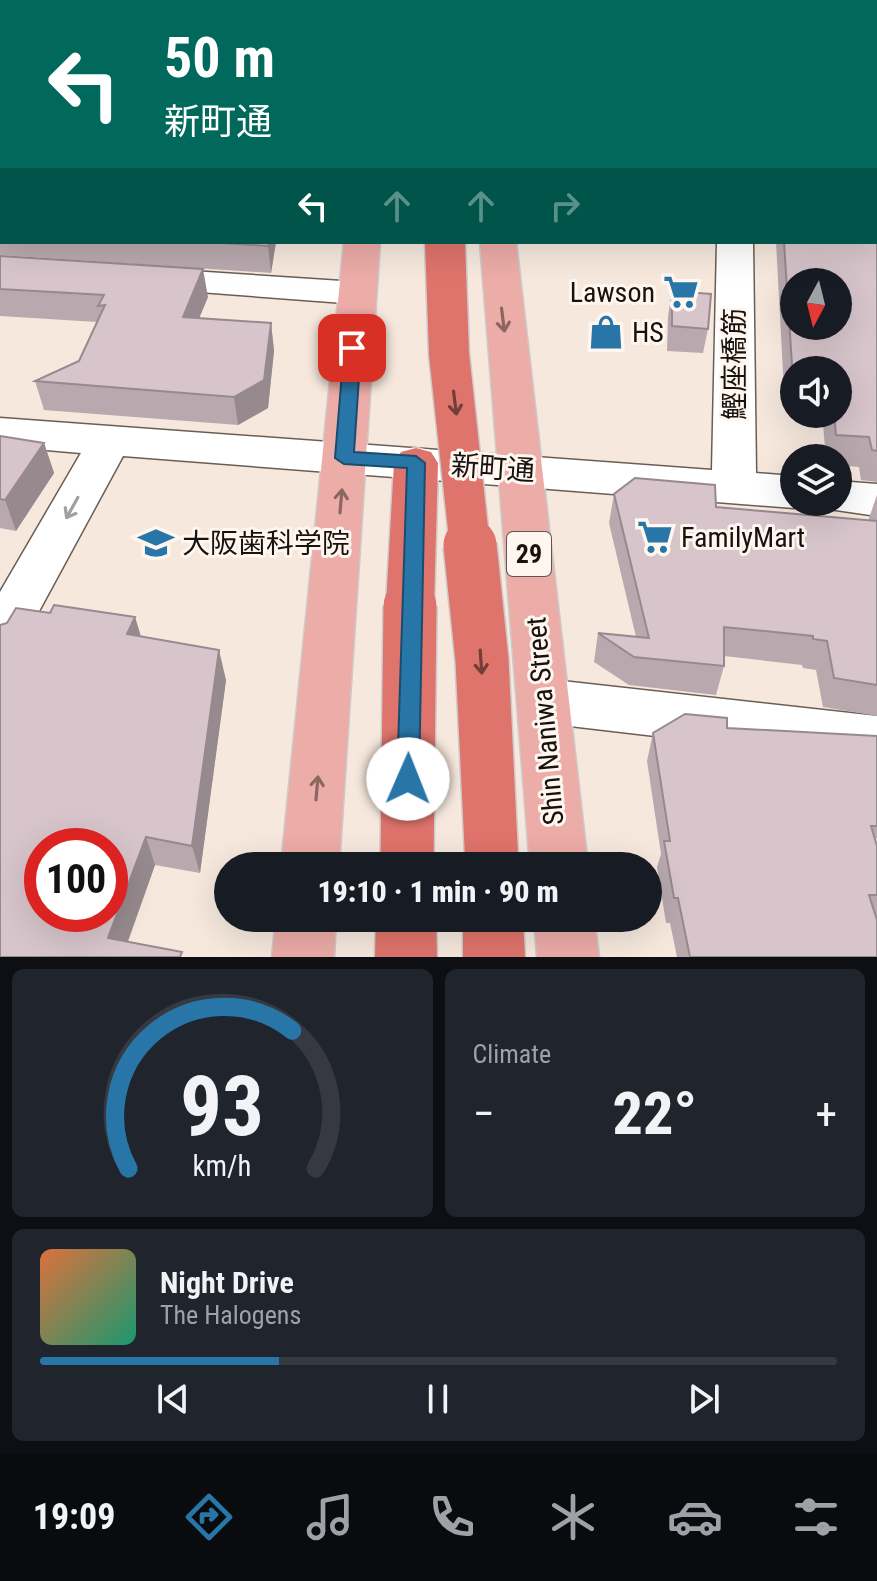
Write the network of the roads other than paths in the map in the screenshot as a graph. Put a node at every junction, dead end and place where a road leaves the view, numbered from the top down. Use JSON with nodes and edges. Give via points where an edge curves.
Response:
{"nodes":[{"id":1,"x":362,"y":244,"type":"edge"},
{"id":2,"x":445,"y":244,"type":"edge"},
{"id":3,"x":498,"y":244,"type":"edge"},
{"id":4,"x":735,"y":244,"type":"edge"},
{"id":5,"x":109,"y":276,"type":"edge"},
{"id":6,"x":357,"y":293,"type":"junction"},
{"id":7,"x":0,"y":432,"type":"edge"},
{"id":8,"x":110,"y":440,"type":"junction"},
{"id":9,"x":344,"y":458,"type":"junction"},
{"id":10,"x":416,"y":463,"type":"junction"},
{"id":11,"x":521,"y":470,"type":"junction"},
{"id":12,"x":734,"y":487,"type":"junction"},
{"id":13,"x":780,"y":491,"type":"edge"},
{"id":14,"x":852,"y":498,"type":"edge"},
{"id":15,"x":877,"y":500,"type":"edge"},
{"id":16,"x":0,"y":636,"type":"edge"},
{"id":17,"x":544,"y":701,"type":"junction"},
{"id":18,"x":877,"y":739,"type":"edge"},
{"id":19,"x":311,"y":852,"type":"edge"},
{"id":20,"x":407,"y":852,"type":"edge"},
{"id":21,"x":491,"y":852,"type":"edge"},
{"id":22,"x":558,"y":852,"type":"edge"},
{"id":23,"x":305,"y":932,"type":"edge"},
{"id":24,"x":406,"y":932,"type":"edge"},
{"id":25,"x":493,"y":932,"type":"edge"},
{"id":26,"x":565,"y":932,"type":"edge"},
{"id":27,"x":303,"y":957,"type":"edge"},
{"id":28,"x":406,"y":957,"type":"edge"},
{"id":29,"x":494,"y":957,"type":"edge"},
{"id":30,"x":568,"y":957,"type":"edge"}],
"edges":[{"from":1,"to":6,"type":"main road"},
{"from":2,"to":21,"type":"highway","one_way":true,"bridge":true,"via":[[449,354],[482,660]]},
{"from":3,"to":11,"type":"main road","name":"Shin Naniwa Street","number":"29","one_way":true},
{"from":4,"to":12,"type":"street","name":"鰹座橋筋"},
{"from":5,"to":6,"type":"street"},
{"from":6,"to":9,"type":"main road"},
{"from":7,"to":8,"type":"street","name":"新町通"},
{"from":8,"to":9,"type":"street","name":"新町通"},
{"from":8,"to":16,"type":"street","one_way":true},
{"from":9,"to":10,"type":"street","name":"新町通"},
{"from":19,"to":9,"type":"main road","one_way":true},
{"from":10,"to":11,"type":"street","name":"新町通"},
{"from":10,"to":20,"type":"highway","bridge":true},
{"from":11,"to":12,"type":"street","name":"新町通"},
{"from":11,"to":17,"type":"main road","name":"Shin Naniwa Street","number":"29"},
{"from":12,"to":13,"type":"street","name":"新町通"},
{"from":14,"to":15,"type":"street"},
{"from":17,"to":18,"type":"street"},
{"from":17,"to":22,"type":"main road","name":"Shin Naniwa Street","number":"29"},
{"from":23,"to":27,"type":"main road"},
{"from":24,"to":28,"type":"highway"},
{"from":25,"to":29,"type":"highway"},
{"from":26,"to":30,"type":"main road"}]}
